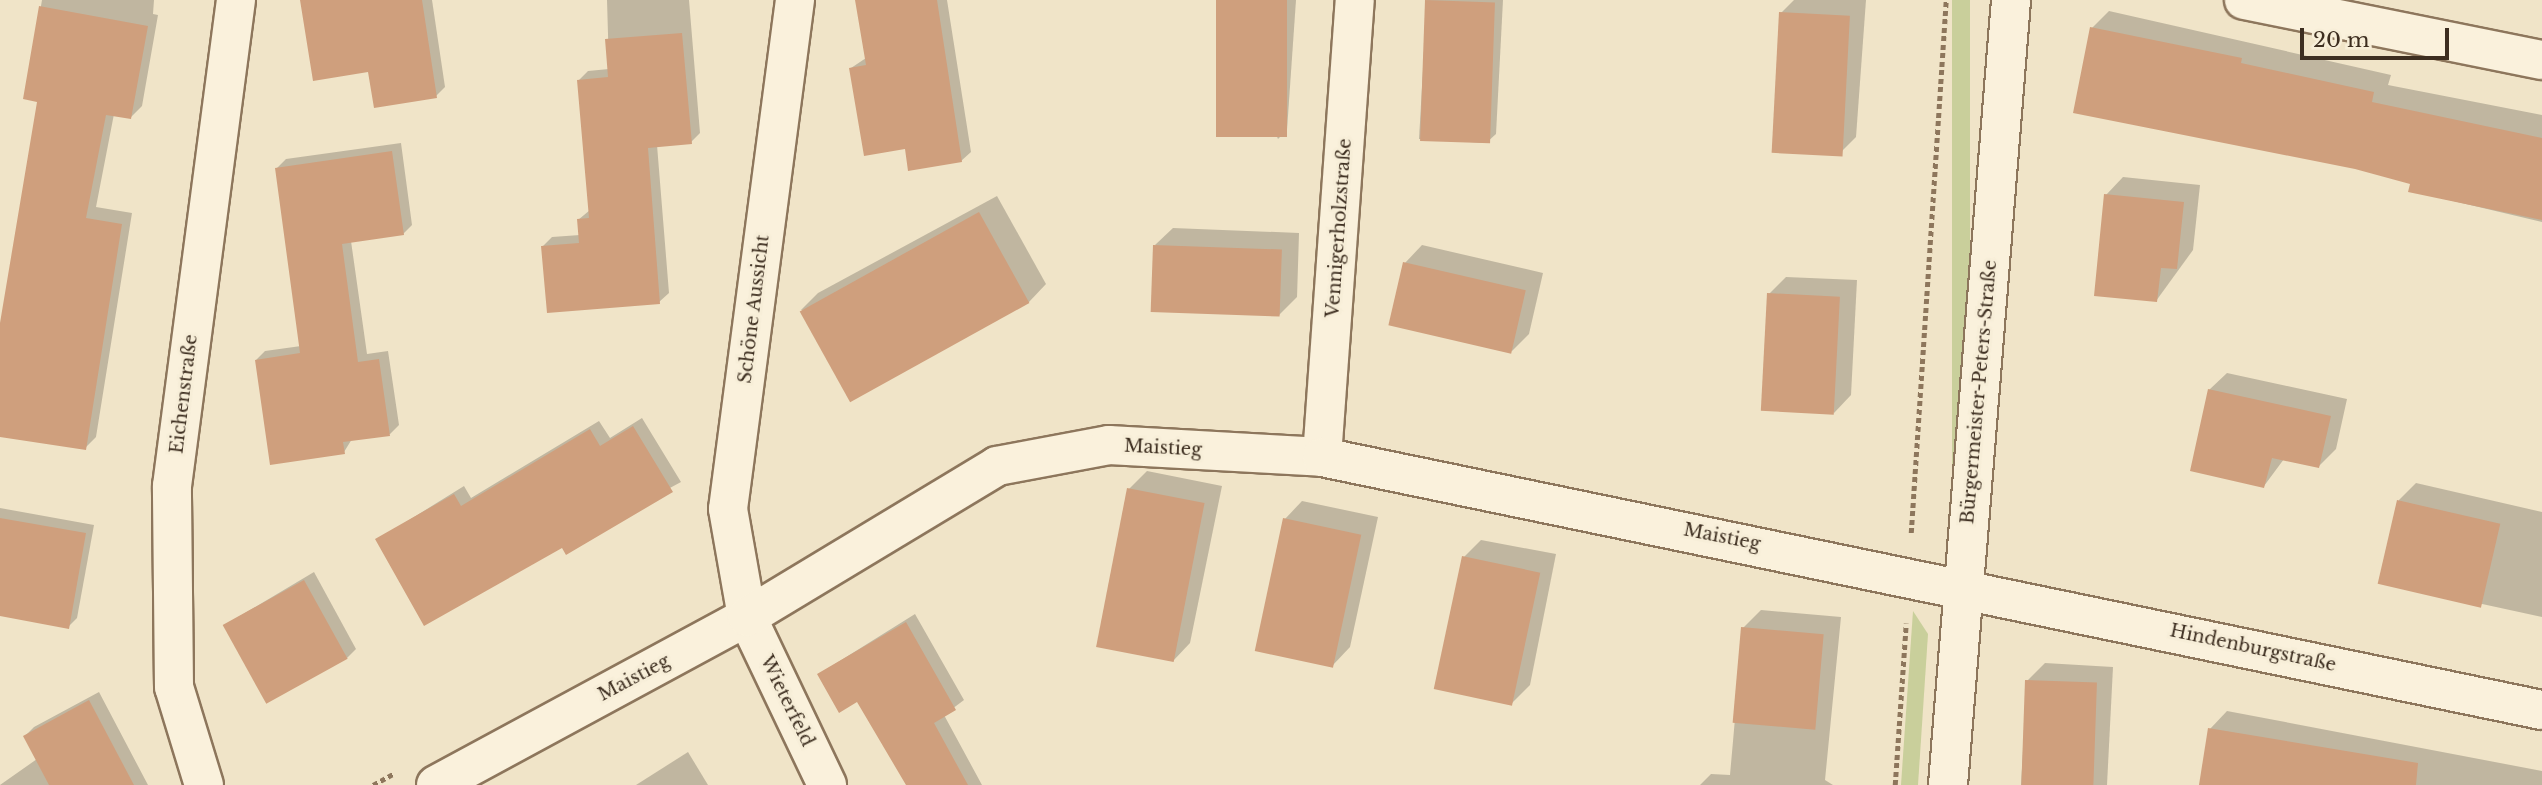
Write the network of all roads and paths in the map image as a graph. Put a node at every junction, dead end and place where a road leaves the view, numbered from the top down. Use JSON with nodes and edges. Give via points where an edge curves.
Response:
{"nodes":[{"id":1,"x":236,"y":0,"type":"edge"},
{"id":2,"x":795,"y":0,"type":"edge"},
{"id":3,"x":1355,"y":0,"type":"edge"},
{"id":4,"x":1945,"y":0,"type":"edge"},
{"id":5,"x":2011,"y":0,"type":"edge"},
{"id":6,"x":2244,"y":0,"type":"edge"},
{"id":7,"x":2542,"y":60,"type":"edge"},
{"id":8,"x":1322,"y":457,"type":"junction"},
{"id":9,"x":1909,"y":574,"type":"junction"},
{"id":10,"x":1963,"y":585,"type":"junction"},
{"id":11,"x":747,"y":617,"type":"junction"},
{"id":12,"x":2542,"y":710,"type":"edge"},
{"id":13,"x":204,"y":785,"type":"edge"},
{"id":14,"x":436,"y":785,"type":"edge"},
{"id":15,"x":827,"y":785,"type":"edge"},
{"id":16,"x":1895,"y":785,"type":"edge"},
{"id":17,"x":1948,"y":785,"type":"edge"}],
"edges":[{"from":1,"to":13,"type":"street","name":"Eichenstraße","via":[[172,486],[174,687]]},
{"from":2,"to":11,"type":"street","name":"Schöne Aussicht","via":[[728,509]]},
{"from":3,"to":8,"type":"street","name":"Vennigerholzstraße"},
{"from":4,"to":9,"type":"path"},
{"from":5,"to":10,"type":"street","name":"Bürgermeister-Peters-Straße"},
{"from":6,"to":7,"type":"street"},
{"from":8,"to":9,"type":"street","name":"Maistieg"},
{"from":8,"to":11,"type":"street","name":"Maistieg","via":[[1109,445],[998,466]]},
{"from":9,"to":10,"type":"street","name":"Maistieg"},
{"from":9,"to":16,"type":"path"},
{"from":10,"to":12,"type":"street","name":"Hindenburgstraße"},
{"from":10,"to":17,"type":"street","name":"Bürgermeister-Peters-Straße"},
{"from":11,"to":14,"type":"street","name":"Maistieg"},
{"from":11,"to":15,"type":"street","name":"Wieterfeld"}]}
